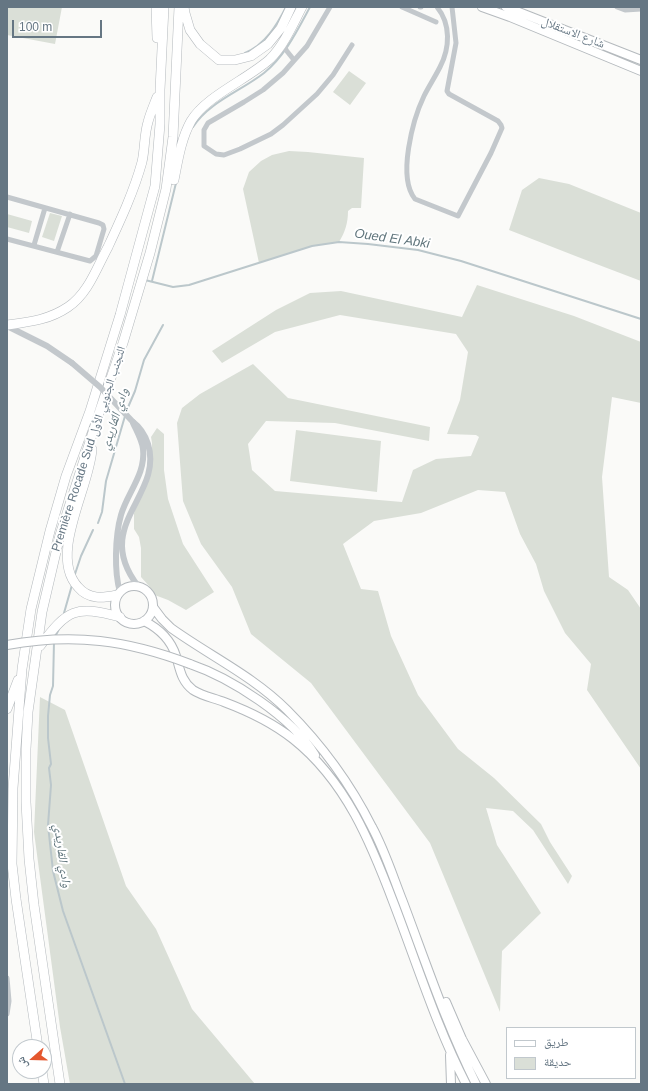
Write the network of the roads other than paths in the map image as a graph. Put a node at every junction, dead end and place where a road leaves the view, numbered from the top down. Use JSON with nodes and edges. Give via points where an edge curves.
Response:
{"nodes":[{"id":1,"x":156,"y":7,"type":"edge"},
{"id":2,"x":164,"y":7,"type":"edge"},
{"id":3,"x":179,"y":7,"type":"edge"},
{"id":4,"x":184,"y":7,"type":"edge"},
{"id":5,"x":291,"y":7,"type":"edge"},
{"id":6,"x":302,"y":7,"type":"edge"},
{"id":7,"x":330,"y":7,"type":"edge"},
{"id":8,"x":402,"y":7,"type":"edge"},
{"id":9,"x":437,"y":7,"type":"edge"},
{"id":10,"x":452,"y":7,"type":"edge"},
{"id":11,"x":482,"y":7,"type":"edge"},
{"id":12,"x":506,"y":7,"type":"edge"},
{"id":13,"x":617,"y":7,"type":"edge"},
{"id":14,"x":641,"y":10,"type":"edge"},
{"id":15,"x":436,"y":22,"type":"dead end"},
{"id":16,"x":352,"y":45,"type":"dead end"},
{"id":17,"x":285,"y":47,"type":"junction"},
{"id":18,"x":294,"y":60,"type":"junction"},
{"id":19,"x":641,"y":60,"type":"edge"},
{"id":20,"x":641,"y":71,"type":"edge"},
{"id":21,"x":160,"y":90,"type":"junction"},
{"id":22,"x":7,"y":197,"type":"edge"},
{"id":23,"x":45,"y":208,"type":"junction"},
{"id":24,"x":70,"y":214,"type":"junction"},
{"id":25,"x":7,"y":239,"type":"edge"},
{"id":26,"x":34,"y":245,"type":"junction"},
{"id":27,"x":58,"y":252,"type":"junction"},
{"id":28,"x":133,"y":308,"type":"junction"},
{"id":29,"x":7,"y":325,"type":"edge"},
{"id":30,"x":133,"y":422,"type":"junction"},
{"id":31,"x":92,"y":434,"type":"junction"},
{"id":32,"x":138,"y":586,"type":"junction"},
{"id":33,"x":119,"y":593,"type":"junction"},
{"id":34,"x":153,"y":607,"type":"junction"},
{"id":35,"x":120,"y":618,"type":"junction"},
{"id":36,"x":144,"y":621,"type":"junction"},
{"id":37,"x":7,"y":645,"type":"edge"},
{"id":38,"x":38,"y":648,"type":"junction"},
{"id":39,"x":22,"y":670,"type":"junction"},
{"id":40,"x":7,"y":709,"type":"edge"},
{"id":41,"x":306,"y":742,"type":"junction"},
{"id":42,"x":327,"y":757,"type":"junction"},
{"id":43,"x":319,"y":763,"type":"junction"},
{"id":44,"x":7,"y":778,"type":"edge"},
{"id":45,"x":13,"y":788,"type":"junction"},
{"id":46,"x":394,"y":876,"type":"junction"},
{"id":47,"x":7,"y":978,"type":"edge"},
{"id":48,"x":8,"y":1001,"type":"edge"},
{"id":49,"x":7,"y":1014,"type":"edge"},
{"id":50,"x":37,"y":1039,"type":"edge"},
{"id":51,"x":449,"y":1048,"type":"junction"},
{"id":52,"x":60,"y":1084,"type":"edge"},
{"id":53,"x":451,"y":1084,"type":"edge"},
{"id":54,"x":466,"y":1084,"type":"edge"},
{"id":55,"x":476,"y":1084,"type":"edge"},
{"id":56,"x":486,"y":1084,"type":"edge"}],
"edges":[{"from":1,"to":21,"type":"highway"},
{"from":2,"to":21,"type":"highway","name":"Première Rocade Sud التجنب الجنوبي الأول"},
{"from":3,"to":28,"type":"highway","name":"Première Rocade Sud التجنب الجنوبي الأول","via":[[170,165],[160,216]]},
{"from":4,"to":5,"type":"highway","via":[[190,30],[200,44],[219,60],[234,60],[252,56],[268,44],[281,28]]},
{"from":6,"to":17,"type":"highway"},
{"from":7,"to":18,"type":"street","via":[[306,46]]},
{"from":8,"to":15,"type":"street"},
{"from":9,"to":10,"type":"street","via":[[447,24],[446,49],[441,66],[417,116],[408,151],[406,172],[415,199],[458,216],[502,128],[498,121],[446,91],[456,43]]},
{"from":11,"to":20,"type":"main road"},
{"from":12,"to":19,"type":"main road","name":"شارع الاستقلال"},
{"from":13,"to":14,"type":"street"},
{"from":16,"to":18,"type":"street","via":[[317,94],[271,134],[224,154],[216,154],[204,146],[204,130],[208,123],[263,90]]},
{"from":17,"to":18,"type":"street"},
{"from":17,"to":28,"type":"highway","via":[[256,71],[211,101],[192,120],[180,152],[157,246],[145,284]]},
{"from":21,"to":29,"type":"highway","via":[[147,123],[136,181],[122,217],[88,285],[78,298],[59,313],[45,319]]},
{"from":21,"to":39,"type":"highway","name":"Première Rocade Sud التجنب الجنوبي الأول","via":[[155,186],[120,315],[50,531],[31,609]]},
{"from":22,"to":23,"type":"street"},
{"from":23,"to":24,"type":"street"},
{"from":23,"to":26,"type":"street"},
{"from":24,"to":27,"type":"street"},
{"from":24,"to":27,"type":"street","via":[[101,224],[104,232],[96,256],[92,260],[87,261]]},
{"from":25,"to":26,"type":"street"},
{"from":26,"to":27,"type":"street"},
{"from":28,"to":31,"type":"highway","name":"Première Rocade Sud التجنب الجنوبي الأول"},
{"from":29,"to":30,"type":"street","bridge":true,"via":[[47,346],[72,363],[100,386]]},
{"from":30,"to":32,"type":"street","via":[[145,436],[151,459],[148,478],[127,519],[123,541],[125,564]]},
{"from":30,"to":33,"type":"street","via":[[142,444],[143,459],[139,477],[118,524],[116,541]]},
{"from":31,"to":33,"type":"highway","via":[[90,463],[69,539],[69,570],[76,585],[89,596],[100,598]]},
{"from":31,"to":38,"type":"highway","name":"Première Rocade Sud التجنب الجنوبي الأول","via":[[55,556],[42,612]]},
{"from":32,"to":33,"type":"main road","via":[[130,586]]},
{"from":32,"to":34,"type":"main road","via":[[148,592]]},
{"from":33,"to":35,"type":"main road","via":[[115,607]]},
{"from":34,"to":36,"type":"main road","via":[[151,614]]},
{"from":34,"to":42,"type":"main road","via":[[171,628],[256,683],[287,710]]},
{"from":35,"to":36,"type":"main road","via":[[130,623]]},
{"from":35,"to":38,"type":"highway","via":[[93,611],[76,612],[61,620]]},
{"from":36,"to":43,"type":"main road","via":[[158,630],[170,644],[182,677],[191,688],[238,707],[266,722],[293,739]]},
{"from":37,"to":41,"type":"main road","bridge":true,"via":[[28,641],[83,639],[110,641],[164,654],[217,675],[255,698]]},
{"from":38,"to":52,"type":"highway","name":"Première Rocade Sud التجنب الجنوبي الأول","via":[[28,712],[26,802],[34,905]]},
{"from":39,"to":40,"type":"highway"},
{"from":39,"to":45,"type":"highway","name":"Première Rocade Sud التجنب الجنوبي الأول"},
{"from":41,"to":42,"type":"main road"},
{"from":41,"to":43,"type":"main road"},
{"from":42,"to":46,"type":"main road","via":[[362,808]]},
{"from":43,"to":51,"type":"main road","via":[[344,795],[372,847]]},
{"from":44,"to":45,"type":"highway"},
{"from":45,"to":50,"type":"highway","name":"Première Rocade Sud التجنب الجنوبي الأول","via":[[12,864]]},
{"from":46,"to":55,"type":"main road","via":[[449,1023]]},
{"from":46,"to":56,"type":"main road","via":[[457,1027]]},
{"from":47,"to":48,"type":"street"},
{"from":48,"to":49,"type":"street"},
{"from":51,"to":53,"type":"main road"},
{"from":51,"to":54,"type":"main road"}]}
